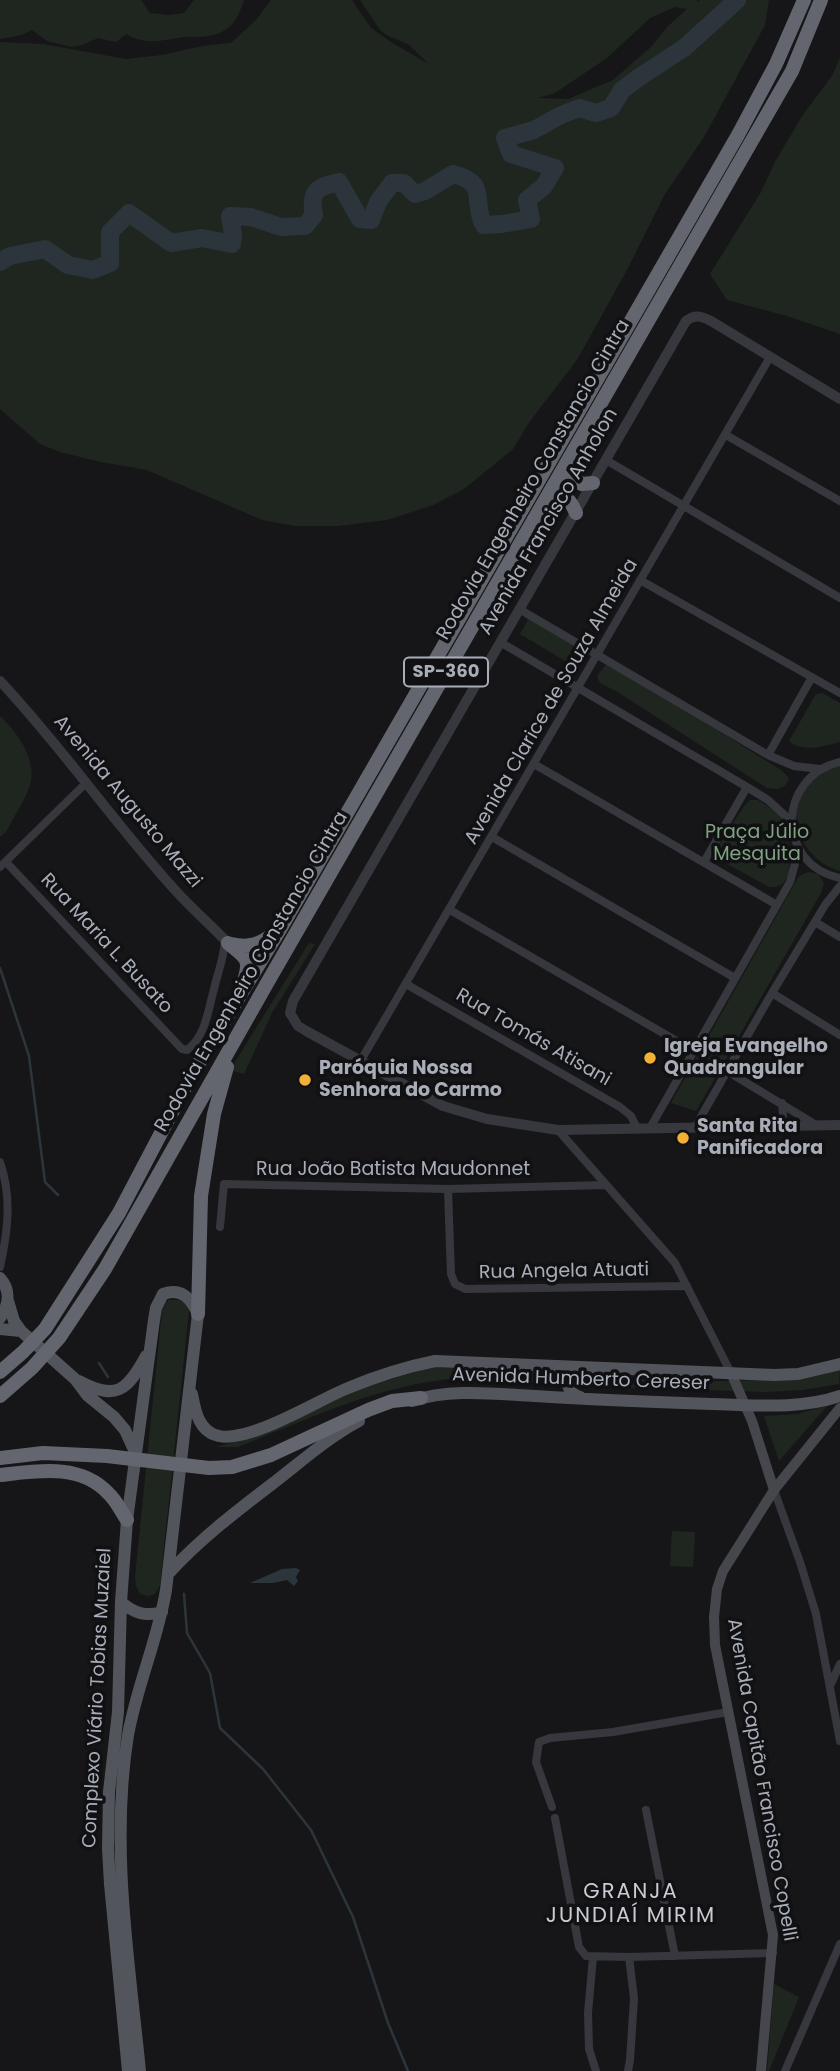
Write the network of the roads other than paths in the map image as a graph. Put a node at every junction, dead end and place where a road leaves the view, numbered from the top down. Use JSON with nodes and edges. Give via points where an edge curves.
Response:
{"nodes":[{"id":1,"x":804,"y":0,"type":"edge"},
{"id":2,"x":821,"y":0,"type":"edge"},
{"id":3,"x":770,"y":357,"type":"junction"},
{"id":4,"x":840,"y":398,"type":"edge"},
{"id":5,"x":726,"y":435,"type":"junction"},
{"id":6,"x":570,"y":457,"type":"junction"},
{"id":7,"x":606,"y":460,"type":"junction"},
{"id":8,"x":593,"y":483,"type":"junction"},
{"id":9,"x":545,"y":501,"type":"junction"},
{"id":10,"x":840,"y":501,"type":"edge"},
{"id":11,"x":684,"y":506,"type":"junction"},
{"id":12,"x":576,"y":513,"type":"junction"},
{"id":13,"x":640,"y":580,"type":"junction"},
{"id":14,"x":840,"y":598,"type":"edge"},
{"id":15,"x":519,"y":609,"type":"junction"},
{"id":16,"x":500,"y":642,"type":"junction"},
{"id":17,"x":597,"y":654,"type":"junction"},
{"id":18,"x":812,"y":677,"type":"junction"},
{"id":19,"x":0,"y":681,"type":"edge"},
{"id":20,"x":577,"y":688,"type":"junction"},
{"id":21,"x":840,"y":694,"type":"edge"},
{"id":22,"x":768,"y":754,"type":"junction"},
{"id":23,"x":840,"y":761,"type":"edge"},
{"id":24,"x":534,"y":764,"type":"junction"},
{"id":25,"x":820,"y":769,"type":"junction"},
{"id":26,"x":86,"y":783,"type":"junction"},
{"id":27,"x":747,"y":787,"type":"junction"},
{"id":28,"x":792,"y":821,"type":"junction"},
{"id":29,"x":492,"y":837,"type":"junction"},
{"id":30,"x":799,"y":849,"type":"junction"},
{"id":31,"x":704,"y":862,"type":"junction"},
{"id":32,"x":3,"y":864,"type":"edge"},
{"id":33,"x":840,"y":878,"type":"edge"},
{"id":34,"x":840,"y":886,"type":"edge"},
{"id":35,"x":777,"y":905,"type":"junction"},
{"id":36,"x":450,"y":909,"type":"junction"},
{"id":37,"x":815,"y":922,"type":"junction"},
{"id":38,"x":282,"y":926,"type":"junction"},
{"id":39,"x":840,"y":937,"type":"edge"},
{"id":40,"x":227,"y":942,"type":"junction"},
{"id":41,"x":735,"y":978,"type":"junction"},
{"id":42,"x":406,"y":984,"type":"junction"},
{"id":43,"x":772,"y":993,"type":"junction"},
{"id":44,"x":230,"y":1012,"type":"junction"},
{"id":45,"x":840,"y":1035,"type":"edge"},
{"id":46,"x":233,"y":1046,"type":"junction"},
{"id":47,"x":694,"y":1051,"type":"junction"},
{"id":48,"x":360,"y":1062,"type":"junction"},
{"id":49,"x":727,"y":1071,"type":"junction"},
{"id":50,"x":782,"y":1103,"type":"junction"},
{"id":51,"x":816,"y":1125,"type":"junction"},
{"id":52,"x":840,"y":1125,"type":"edge"},
{"id":53,"x":776,"y":1126,"type":"junction"},
{"id":54,"x":695,"y":1127,"type":"junction"},
{"id":55,"x":637,"y":1128,"type":"junction"},
{"id":56,"x":650,"y":1128,"type":"junction"},
{"id":57,"x":558,"y":1130,"type":"junction"},
{"id":58,"x":0,"y":1162,"type":"edge"},
{"id":59,"x":605,"y":1185,"type":"junction"},
{"id":60,"x":448,"y":1189,"type":"junction"},
{"id":61,"x":220,"y":1227,"type":"dead end"},
{"id":62,"x":0,"y":1266,"type":"edge"},
{"id":63,"x":0,"y":1278,"type":"edge"},
{"id":64,"x":687,"y":1286,"type":"junction"},
{"id":65,"x":8,"y":1301,"type":"junction"},
{"id":66,"x":198,"y":1314,"type":"junction"},
{"id":67,"x":0,"y":1318,"type":"edge"},
{"id":68,"x":0,"y":1329,"type":"edge"},
{"id":69,"x":21,"y":1331,"type":"junction"},
{"id":70,"x":151,"y":1345,"type":"junction"},
{"id":71,"x":840,"y":1364,"type":"edge"},
{"id":72,"x":611,"y":1369,"type":"junction"},
{"id":73,"x":0,"y":1372,"type":"edge"},
{"id":74,"x":731,"y":1373,"type":"junction"},
{"id":75,"x":75,"y":1379,"type":"junction"},
{"id":76,"x":190,"y":1383,"type":"junction"},
{"id":77,"x":0,"y":1396,"type":"edge"},
{"id":78,"x":840,"y":1396,"type":"edge"},
{"id":79,"x":421,"y":1398,"type":"junction"},
{"id":80,"x":590,"y":1400,"type":"junction"},
{"id":81,"x":743,"y":1404,"type":"junction"},
{"id":82,"x":840,"y":1408,"type":"edge"},
{"id":83,"x":135,"y":1452,"type":"junction"},
{"id":84,"x":0,"y":1458,"type":"edge"},
{"id":85,"x":0,"y":1475,"type":"edge"},
{"id":86,"x":774,"y":1490,"type":"junction"},
{"id":87,"x":127,"y":1520,"type":"junction"},
{"id":88,"x":168,"y":1573,"type":"junction"},
{"id":89,"x":121,"y":1602,"type":"junction"},
{"id":90,"x":162,"y":1612,"type":"junction"},
{"id":91,"x":840,"y":1664,"type":"edge"},
{"id":92,"x":833,"y":1694,"type":"edge"},
{"id":93,"x":728,"y":1712,"type":"junction"},
{"id":94,"x":840,"y":1741,"type":"edge"},
{"id":95,"x":552,"y":1807,"type":"dead end"},
{"id":96,"x":646,"y":1810,"type":"dead end"},
{"id":97,"x":555,"y":1818,"type":"dead end"},
{"id":98,"x":840,"y":1944,"type":"edge"},
{"id":99,"x":773,"y":1953,"type":"junction"},
{"id":100,"x":675,"y":1956,"type":"junction"},
{"id":101,"x":593,"y":1957,"type":"junction"},
{"id":102,"x":629,"y":1957,"type":"junction"},
{"id":103,"x":128,"y":2071,"type":"edge"},
{"id":104,"x":140,"y":2071,"type":"edge"},
{"id":105,"x":596,"y":2071,"type":"edge"},
{"id":106,"x":628,"y":2071,"type":"edge"},
{"id":107,"x":761,"y":2071,"type":"edge"},
{"id":108,"x":785,"y":2071,"type":"edge"}],
"edges":[{"from":1,"to":38,"type":"highway","name":"Rodovia Engenheiro Constancio Cintra","number":"SP-360","via":[[738,135]]},
{"from":2,"to":6,"type":"highway","name":"Rodovia Engenheiro Constancio Cintra","number":"SP-360","via":[[792,71]]},
{"from":3,"to":4,"type":"street"},
{"from":3,"to":5,"type":"street","name":"Avenida Clarice de Souza Almeida"},
{"from":3,"to":7,"type":"street","name":"Avenida Francisco Anholon","via":[[711,321],[690,318]]},
{"from":5,"to":10,"type":"street"},
{"from":5,"to":11,"type":"street","name":"Avenida Clarice de Souza Almeida"},
{"from":6,"to":8,"type":"highway","via":[[571,478]]},
{"from":6,"to":9,"type":"highway","name":"Rodovia Engenheiro Constancio Cintra","number":"SP-360"},
{"from":7,"to":8,"type":"street","name":"Avenida Francisco Anholon"},
{"from":7,"to":11,"type":"street"},
{"from":8,"to":12,"type":"street","name":"Avenida Francisco Anholon"},
{"from":9,"to":12,"type":"highway","via":[[566,497]]},
{"from":9,"to":46,"type":"highway","name":"Rodovia Engenheiro Constancio Cintra","number":"SP-360"},
{"from":11,"to":13,"type":"street","name":"Avenida Clarice de Souza Almeida"},
{"from":11,"to":14,"type":"street"},
{"from":12,"to":15,"type":"street","name":"Avenida Francisco Anholon"},
{"from":13,"to":17,"type":"street","name":"Avenida Clarice de Souza Almeida"},
{"from":13,"to":18,"type":"street"},
{"from":15,"to":16,"type":"street","name":"Avenida Francisco Anholon"},
{"from":15,"to":17,"type":"street"},
{"from":16,"to":20,"type":"street"},
{"from":16,"to":48,"type":"street","name":"Avenida Francisco Anholon","via":[[293,1001],[290,1013],[298,1026]]},
{"from":17,"to":20,"type":"street","name":"Avenida Clarice de Souza Almeida"},
{"from":17,"to":22,"type":"street"},
{"from":18,"to":21,"type":"street"},
{"from":18,"to":22,"type":"street"},
{"from":19,"to":26,"type":"street","name":"Avenida Augusto Mazzi"},
{"from":20,"to":24,"type":"street","name":"Avenida Clarice de Souza Almeida"},
{"from":20,"to":27,"type":"street"},
{"from":22,"to":25,"type":"street","via":[[794,766]]},
{"from":23,"to":25,"type":"street"},
{"from":24,"to":29,"type":"street","name":"Avenida Clarice de Souza Almeida"},
{"from":24,"to":31,"type":"street"},
{"from":25,"to":28,"type":"street","via":[[802,787]]},
{"from":26,"to":32,"type":"street"},
{"from":26,"to":40,"type":"street","name":"Avenida Augusto Mazzi","via":[[176,891]]},
{"from":27,"to":28,"type":"street"},
{"from":27,"to":31,"type":"street"},
{"from":28,"to":30,"type":"street"},
{"from":29,"to":36,"type":"street","name":"Avenida Clarice de Souza Almeida"},
{"from":29,"to":41,"type":"street"},
{"from":30,"to":33,"type":"street","via":[[819,871]]},
{"from":30,"to":35,"type":"street"},
{"from":31,"to":35,"type":"street"},
{"from":32,"to":40,"type":"street","name":"Rua Maria L. Busato","via":[[182,1049],[194,1045],[206,1021]]},
{"from":34,"to":37,"type":"street"},
{"from":35,"to":41,"type":"street"},
{"from":36,"to":42,"type":"street","name":"Avenida Clarice de Souza Almeida"},
{"from":36,"to":47,"type":"street"},
{"from":37,"to":39,"type":"street"},
{"from":37,"to":43,"type":"street"},
{"from":38,"to":40,"type":"highway","via":[[261,943],[247,947]]},
{"from":38,"to":44,"type":"highway","name":"Rodovia Engenheiro Constancio Cintra","number":"SP-360"},
{"from":40,"to":44,"type":"highway","via":[[247,959],[248,966]]},
{"from":41,"to":47,"type":"street"},
{"from":42,"to":48,"type":"street","name":"Avenida Clarice de Souza Almeida"},
{"from":42,"to":55,"type":"street","name":"Rua Tomás Atisani","via":[[620,1107]]},
{"from":43,"to":45,"type":"street"},
{"from":43,"to":49,"type":"street"},
{"from":44,"to":73,"type":"highway","name":"Rodovia Engenheiro Constancio Cintra","number":"SP-360","via":[[119,1213],[45,1329]]},
{"from":46,"to":66,"type":"highway","via":[[214,1114],[201,1196]]},
{"from":46,"to":77,"type":"highway","name":"Rodovia Engenheiro Constancio Cintra","number":"SP-360","via":[[105,1269],[59,1338]]},
{"from":47,"to":56,"type":"street"},
{"from":48,"to":57,"type":"street","via":[[465,1114]]},
{"from":49,"to":50,"type":"street"},
{"from":49,"to":54,"type":"street"},
{"from":50,"to":51,"type":"street"},
{"from":50,"to":53,"type":"street","via":[[783,1116]]},
{"from":51,"to":52,"type":"street"},
{"from":51,"to":53,"type":"street"},
{"from":53,"to":54,"type":"street"},
{"from":54,"to":56,"type":"street"},
{"from":55,"to":56,"type":"street"},
{"from":55,"to":57,"type":"street"},
{"from":57,"to":59,"type":"street"},
{"from":58,"to":62,"type":"street","via":[[9,1202]]},
{"from":59,"to":60,"type":"street","name":"Rua João Batista Maudonnet"},
{"from":59,"to":64,"type":"street","via":[[675,1263]]},
{"from":60,"to":61,"type":"street","name":"Rua João Batista Maudonnet","via":[[224,1184]]},
{"from":60,"to":64,"type":"street","name":"Rua Angela Atuati","via":[[451,1274],[455,1284],[466,1289]]},
{"from":63,"to":65,"type":"main road","via":[[8,1290]]},
{"from":64,"to":74,"type":"street"},
{"from":65,"to":67,"type":"main road"},
{"from":65,"to":69,"type":"main road"},
{"from":66,"to":70,"type":"main road","name":"Complexo Viário Tobias Muzaiel","via":[[185,1294],[163,1294],[156,1308]]},
{"from":66,"to":76,"type":"main road"},
{"from":68,"to":69,"type":"main road"},
{"from":69,"to":75,"type":"main road","name":"Complexo Viário Tobias Muzaiel"},
{"from":70,"to":75,"type":"main road","name":"Complexo Viário Tobias Muzaiel","via":[[122,1389],[94,1389]]},
{"from":70,"to":83,"type":"main road","name":"Complexo Viário Tobias Muzaiel"},
{"from":71,"to":74,"type":"main road","name":"Avenida Humberto Cereser","via":[[798,1374]]},
{"from":72,"to":74,"type":"main road","name":"Avenida Humberto Cereser"},
{"from":72,"to":76,"type":"main road","name":"Avenida Humberto Cereser","via":[[435,1362],[382,1374],[261,1428],[230,1437],[201,1425]]},
{"from":72,"to":80,"type":"main road","via":[[570,1377],[572,1395]]},
{"from":74,"to":81,"type":"main road"},
{"from":75,"to":83,"type":"main road","name":"Complexo Viário Tobias Muzaiel","via":[[125,1430]]},
{"from":76,"to":88,"type":"main road"},
{"from":78,"to":81,"type":"main road","name":"Avenida Humberto Cereser","via":[[800,1404]]},
{"from":79,"to":80,"type":"main road","name":"Avenida Humberto Cereser","via":[[457,1394]]},
{"from":79,"to":84,"type":"highway","via":[[392,1401],[254,1462],[232,1467],[107,1455],[43,1453]]},
{"from":79,"to":88,"type":"main road","name":"Avenida Humberto Cereser","via":[[348,1427],[218,1526]]},
{"from":80,"to":81,"type":"main road","name":"Avenida Humberto Cereser"},
{"from":81,"to":86,"type":"main road"},
{"from":82,"to":86,"type":"main road","name":"Avenida Capitão Francisco Copelli"},
{"from":83,"to":87,"type":"main road","name":"Complexo Viário Tobias Muzaiel"},
{"from":85,"to":87,"type":"highway","via":[[52,1470],[84,1475],[108,1492]]},
{"from":86,"to":92,"type":"street","via":[[816,1614]]},
{"from":86,"to":93,"type":"main road","name":"Avenida Capitão Francisco Copelli","via":[[723,1570],[717,1589],[715,1645]]},
{"from":87,"to":89,"type":"main road","name":"Complexo Viário Tobias Muzaiel"},
{"from":88,"to":90,"type":"main road"},
{"from":89,"to":90,"type":"main road","via":[[140,1614]]},
{"from":89,"to":103,"type":"main road","name":"Complexo Viário Tobias Muzaiel","via":[[108,1849]]},
{"from":90,"to":104,"type":"main road","via":[[128,1735],[120,1806],[121,1870]]},
{"from":91,"to":92,"type":"street"},
{"from":92,"to":94,"type":"street"},
{"from":93,"to":95,"type":"street","via":[[539,1742],[536,1762]]},
{"from":93,"to":99,"type":"main road","name":"Avenida Capitão Francisco Copelli","via":[[769,1907]]},
{"from":96,"to":100,"type":"street"},
{"from":97,"to":101,"type":"street","via":[[579,1948]]},
{"from":98,"to":108,"type":"street"},
{"from":99,"to":100,"type":"street"},
{"from":99,"to":107,"type":"main road","name":"Avenida Capitão Francisco Copelli"},
{"from":100,"to":102,"type":"street"},
{"from":101,"to":102,"type":"street"},
{"from":101,"to":105,"type":"street","via":[[588,2014],[589,2049]]},
{"from":102,"to":106,"type":"street","via":[[634,1998]]}]}
